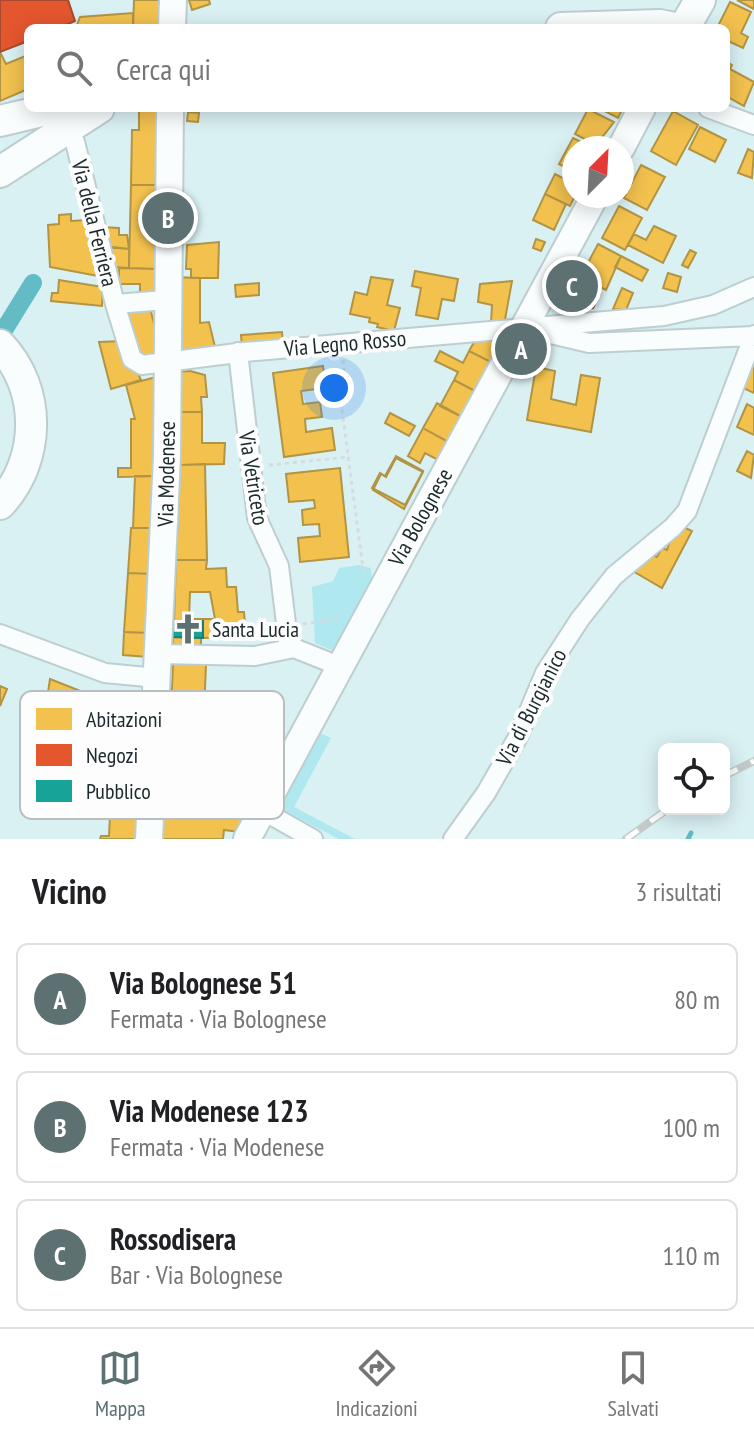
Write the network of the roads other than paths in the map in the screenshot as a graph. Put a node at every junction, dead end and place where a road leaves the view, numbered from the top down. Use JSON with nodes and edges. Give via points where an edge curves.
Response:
{"nodes":[{"id":1,"x":173,"y":0,"type":"edge"},
{"id":2,"x":700,"y":0,"type":"edge"},
{"id":3,"x":172,"y":24,"type":"edge"},
{"id":4,"x":686,"y":24,"type":"edge"},
{"id":5,"x":38,"y":112,"type":"edge"},
{"id":6,"x":93,"y":112,"type":"edge"},
{"id":7,"x":170,"y":112,"type":"edge"},
{"id":8,"x":640,"y":112,"type":"edge"},
{"id":9,"x":719,"y":112,"type":"edge"},
{"id":10,"x":0,"y":121,"type":"edge"},
{"id":11,"x":754,"y":125,"type":"edge"},
{"id":12,"x":627,"y":136,"type":"edge"},
{"id":13,"x":75,"y":142,"type":"dead end"},
{"id":14,"x":0,"y":172,"type":"edge"},
{"id":15,"x":588,"y":208,"type":"edge"},
{"id":16,"x":754,"y":287,"type":"edge"},
{"id":17,"x":166,"y":300,"type":"junction"},
{"id":18,"x":115,"y":304,"type":"junction"},
{"id":19,"x":524,"y":327,"type":"junction"},
{"id":20,"x":754,"y":336,"type":"edge"},
{"id":21,"x":0,"y":345,"type":"edge"},
{"id":22,"x":238,"y":352,"type":"junction"},
{"id":23,"x":167,"y":365,"type":"junction"},
{"id":24,"x":0,"y":504,"type":"edge"},
{"id":25,"x":0,"y":634,"type":"edge"},
{"id":26,"x":289,"y":648,"type":"junction"},
{"id":27,"x":158,"y":666,"type":"junction"},
{"id":28,"x":339,"y":666,"type":"junction"},
{"id":29,"x":157,"y":691,"type":"edge"},
{"id":30,"x":284,"y":769,"type":"edge"},
{"id":31,"x":150,"y":819,"type":"edge"},
{"id":32,"x":257,"y":819,"type":"edge"},
{"id":33,"x":278,"y":819,"type":"edge"},
{"id":34,"x":149,"y":839,"type":"edge"},
{"id":35,"x":247,"y":839,"type":"edge"},
{"id":36,"x":313,"y":839,"type":"edge"},
{"id":37,"x":453,"y":839,"type":"edge"}],
"edges":[{"from":1,"to":3,"type":"main road"},
{"from":2,"to":4,"type":"main road"},
{"from":5,"to":10,"type":"main road"},
{"from":6,"to":14,"type":"main road"},
{"from":7,"to":17,"type":"main road","name":"Via Modenese"},
{"from":8,"to":12,"type":"main road"},
{"from":9,"to":11,"type":"street"},
{"from":13,"to":18,"type":"street","name":"Via della Ferriera"},
{"from":15,"to":19,"type":"main road","name":"Via Bolognese"},
{"from":16,"to":19,"type":"street","name":"Via Legno Rosso","via":[[680,314]]},
{"from":17,"to":18,"type":"street","name":"Via della Ferriera"},
{"from":17,"to":23,"type":"main road","name":"Via Modenese"},
{"from":18,"to":23,"type":"street","name":"Via della Ferriera","via":[[134,361]]},
{"from":19,"to":20,"type":"street","name":"Via di Burgianico","via":[[589,343]]},
{"from":19,"to":22,"type":"street","name":"Via Legno Rosso"},
{"from":19,"to":28,"type":"main road","name":"Via Bolognese"},
{"from":20,"to":37,"type":"street","name":"Via di Burgianico","via":[[687,511],[614,576],[580,619],[548,667],[486,793]]},
{"from":21,"to":24,"type":"main road","via":[[24,384],[32,433],[23,467]]},
{"from":22,"to":23,"type":"street","name":"Via Legno Rosso"},
{"from":22,"to":26,"type":"street","name":"Via Vetriceto","via":[[258,524],[277,559]]},
{"from":23,"to":27,"type":"main road","name":"Via Modenese"},
{"from":25,"to":27,"type":"street","via":[[98,671]]},
{"from":26,"to":27,"type":"street"},
{"from":26,"to":28,"type":"street"},
{"from":27,"to":29,"type":"main road","name":"Via Modenese"},
{"from":28,"to":30,"type":"main road","name":"Via Bolognese"},
{"from":31,"to":34,"type":"main road","name":"Via Modenese"},
{"from":32,"to":35,"type":"main road","name":"Via Bolognese"},
{"from":33,"to":36,"type":"street"}]}
